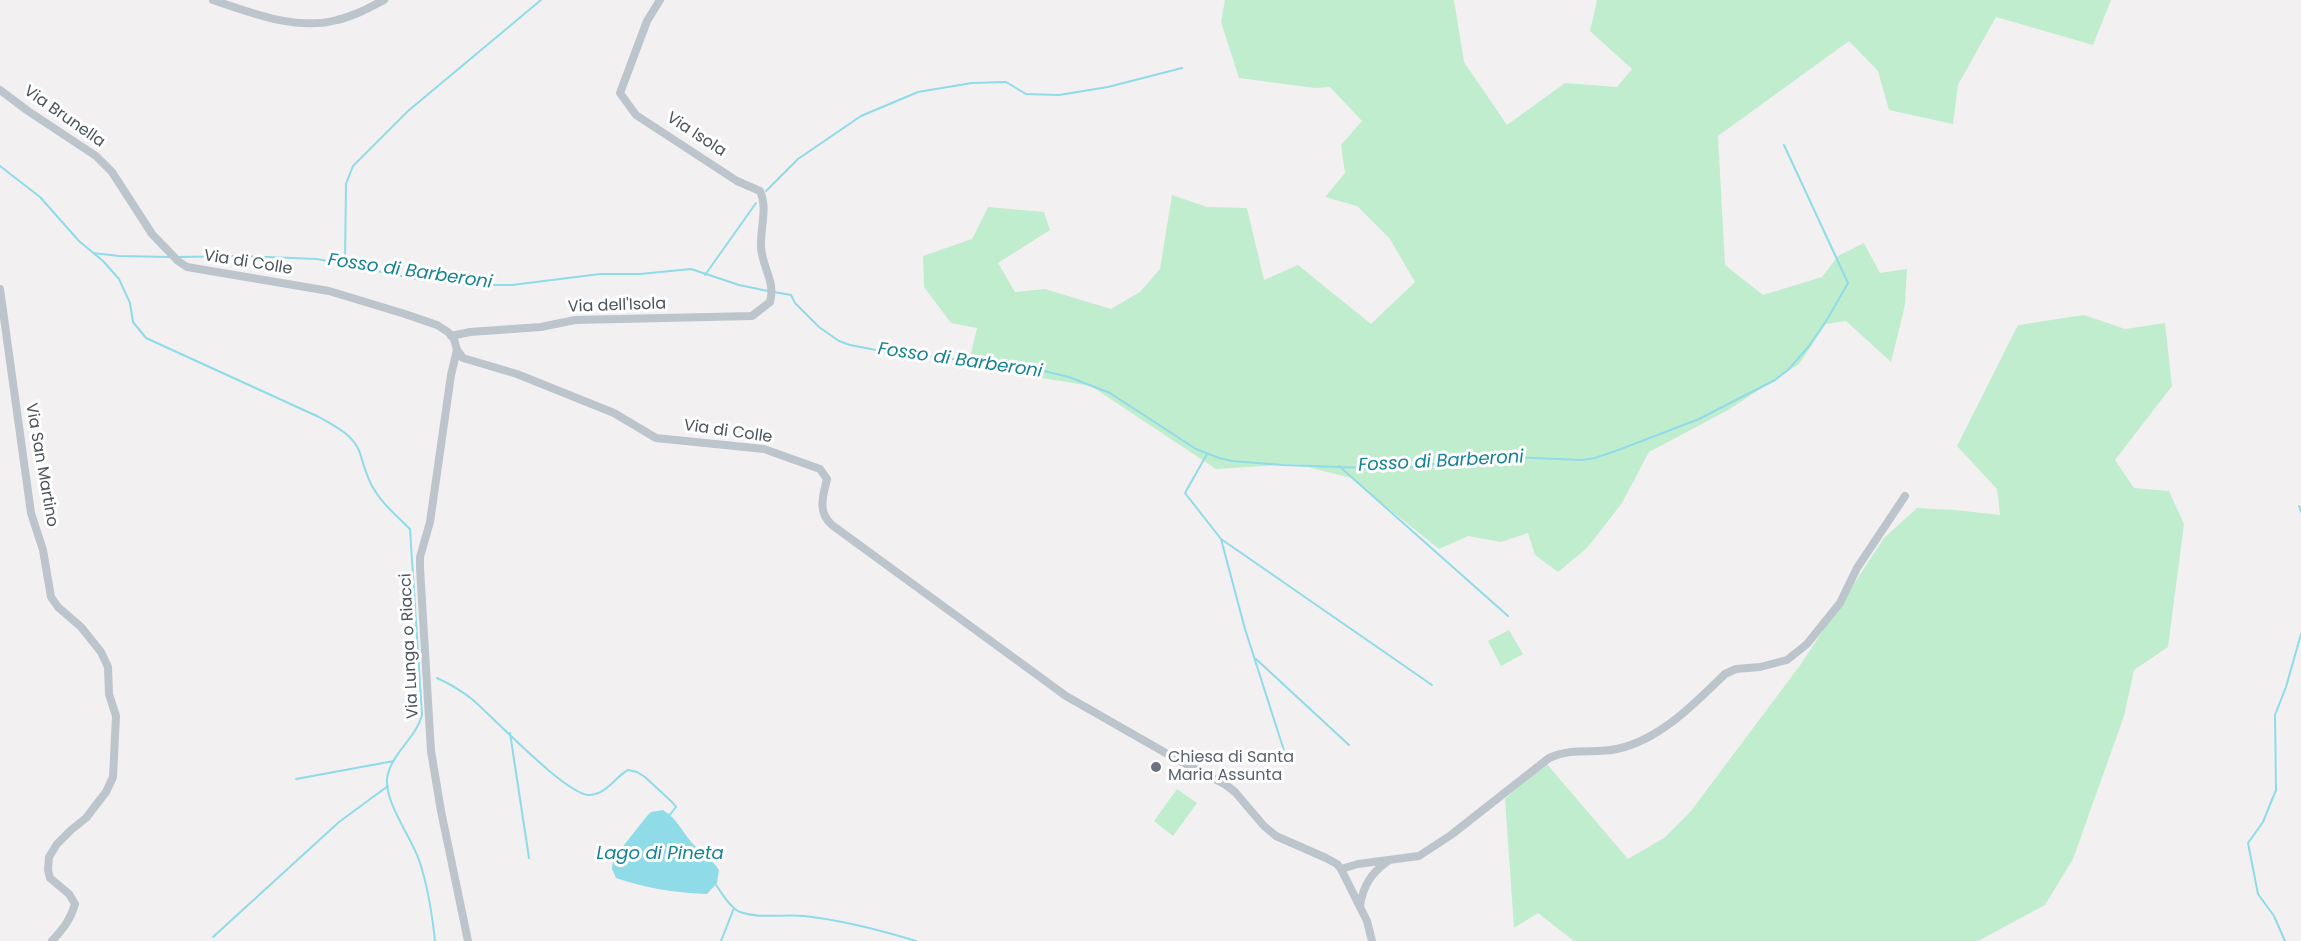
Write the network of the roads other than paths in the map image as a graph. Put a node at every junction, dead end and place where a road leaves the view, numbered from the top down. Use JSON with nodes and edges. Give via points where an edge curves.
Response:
{"nodes":[{"id":1,"x":213,"y":0,"type":"edge"},
{"id":2,"x":384,"y":0,"type":"edge"},
{"id":3,"x":660,"y":0,"type":"edge"},
{"id":4,"x":0,"y":90,"type":"edge"},
{"id":5,"x":174,"y":257,"type":"joint"},
{"id":6,"x":0,"y":289,"type":"edge"},
{"id":7,"x":772,"y":293,"type":"joint"},
{"id":8,"x":2,"y":321,"type":"edge"},
{"id":9,"x":452,"y":336,"type":"junction"},
{"id":10,"x":457,"y":350,"type":"junction"},
{"id":11,"x":1905,"y":496,"type":"dead end"},
{"id":12,"x":1389,"y":860,"type":"junction"},
{"id":13,"x":1341,"y":869,"type":"junction"},
{"id":14,"x":1360,"y":907,"type":"junction"},
{"id":15,"x":52,"y":941,"type":"edge"},
{"id":16,"x":468,"y":941,"type":"edge"},
{"id":17,"x":1372,"y":941,"type":"edge"}],
"edges":[{"from":1,"to":2,"type":"street","via":[[283,21],[310,23],[334,21]]},
{"from":3,"to":7,"type":"street","name":"Via Isola","via":[[647,21],[620,93],[636,115],[737,181],[760,191],[764,200],[761,249]]},
{"from":4,"to":5,"type":"street","name":"Via Brunella","via":[[96,156],[112,172],[152,234]]},
{"from":5,"to":9,"type":"street","name":"Via di Colle","via":[[193,269],[335,293],[437,325]]},
{"from":6,"to":8,"type":"street","name":"Via San Martino"},
{"from":7,"to":9,"type":"street","name":"Via dell'Isola","via":[[767,305],[752,316],[575,320]]},
{"from":8,"to":15,"type":"street","name":"Via San Martino","via":[[31,513],[43,550],[51,597],[101,651],[108,667],[109,694],[116,716],[113,777],[106,792],[49,857],[50,878],[75,904],[65,927]]},
{"from":9,"to":10,"type":"street"},
{"from":10,"to":13,"type":"street","name":"Via di Colle","via":[[467,360],[518,374],[614,413],[656,438],[764,449],[820,469],[827,479],[822,510],[832,525],[1066,696],[1226,785],[1276,836],[1326,858]]},
{"from":10,"to":16,"type":"street","name":"Via Lunga o Riacci","via":[[420,568],[431,751]]},
{"from":11,"to":12,"type":"street","via":[[1857,568],[1840,603],[1807,644],[1787,660],[1725,674],[1665,728],[1620,749],[1562,752],[1549,758],[1419,856]]},
{"from":12,"to":13,"type":"street"},
{"from":12,"to":14,"type":"street","via":[[1369,878]]},
{"from":13,"to":14,"type":"street"},
{"from":14,"to":17,"type":"street"}]}
